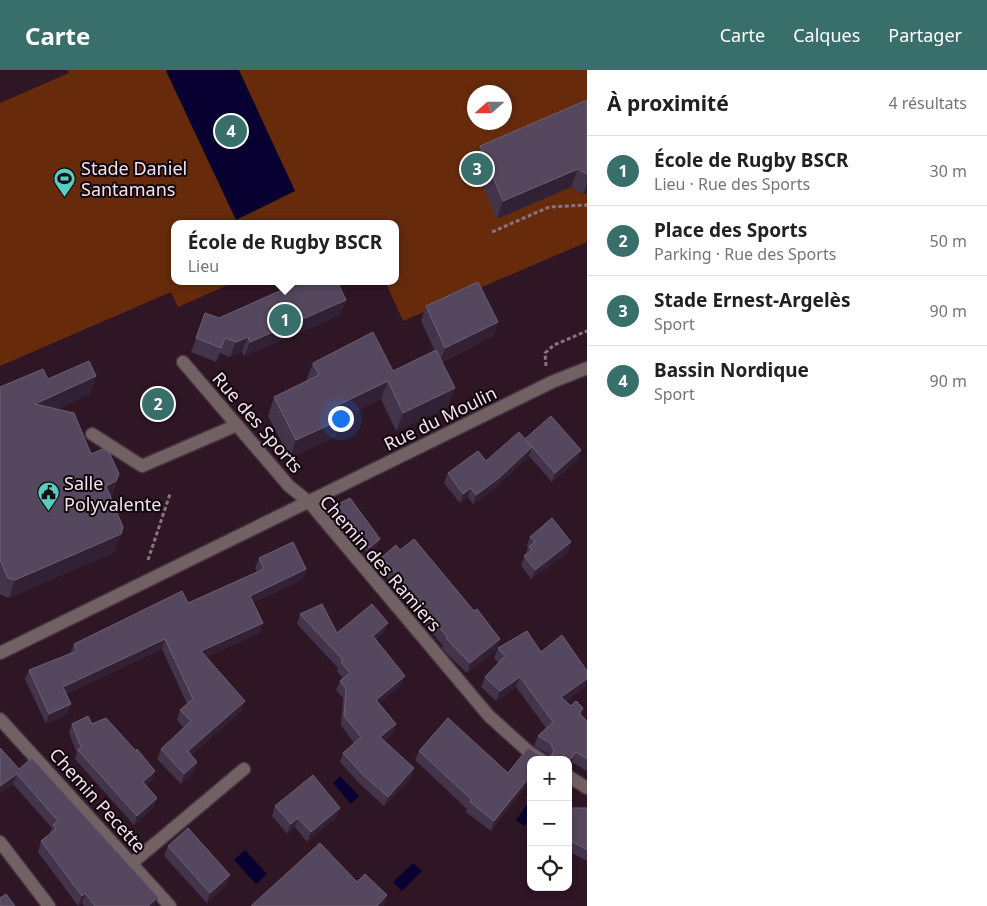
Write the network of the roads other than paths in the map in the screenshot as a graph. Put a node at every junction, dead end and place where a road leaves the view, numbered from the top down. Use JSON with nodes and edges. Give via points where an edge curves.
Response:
{"nodes":[{"id":1,"x":183,"y":362,"type":"dead end"},
{"id":2,"x":587,"y":368,"type":"edge"},
{"id":3,"x":237,"y":425,"type":"junction"},
{"id":4,"x":92,"y":434,"type":"dead end"},
{"id":5,"x":309,"y":502,"type":"junction"},
{"id":6,"x":0,"y":653,"type":"edge"},
{"id":7,"x":0,"y":719,"type":"edge"},
{"id":8,"x":536,"y":756,"type":"edge"},
{"id":9,"x":244,"y":769,"type":"dead end"},
{"id":10,"x":572,"y":779,"type":"edge"},
{"id":11,"x":587,"y":788,"type":"edge"},
{"id":12,"x":0,"y":842,"type":"edge"},
{"id":13,"x":132,"y":863,"type":"junction"},
{"id":14,"x":49,"y":906,"type":"edge"},
{"id":15,"x":170,"y":906,"type":"edge"}],
"edges":[{"from":1,"to":3,"type":"street","name":"Rue des Sports"},
{"from":2,"to":5,"type":"street","name":"Rue du Moulin","via":[[552,382]]},
{"from":3,"to":4,"type":"street","via":[[142,466]]},
{"from":3,"to":5,"type":"street","name":"Rue des Sports","via":[[289,486]]},
{"from":5,"to":6,"type":"street","name":"Chemin des Ramiers"},
{"from":5,"to":8,"type":"street","name":"Chemin des Ramiers","via":[[489,716]]},
{"from":7,"to":13,"type":"street","name":"Chemin Pecette"},
{"from":9,"to":13,"type":"street"},
{"from":10,"to":11,"type":"street"},
{"from":12,"to":14,"type":"street"},
{"from":13,"to":15,"type":"street","name":"Chemin Pecette"}]}
